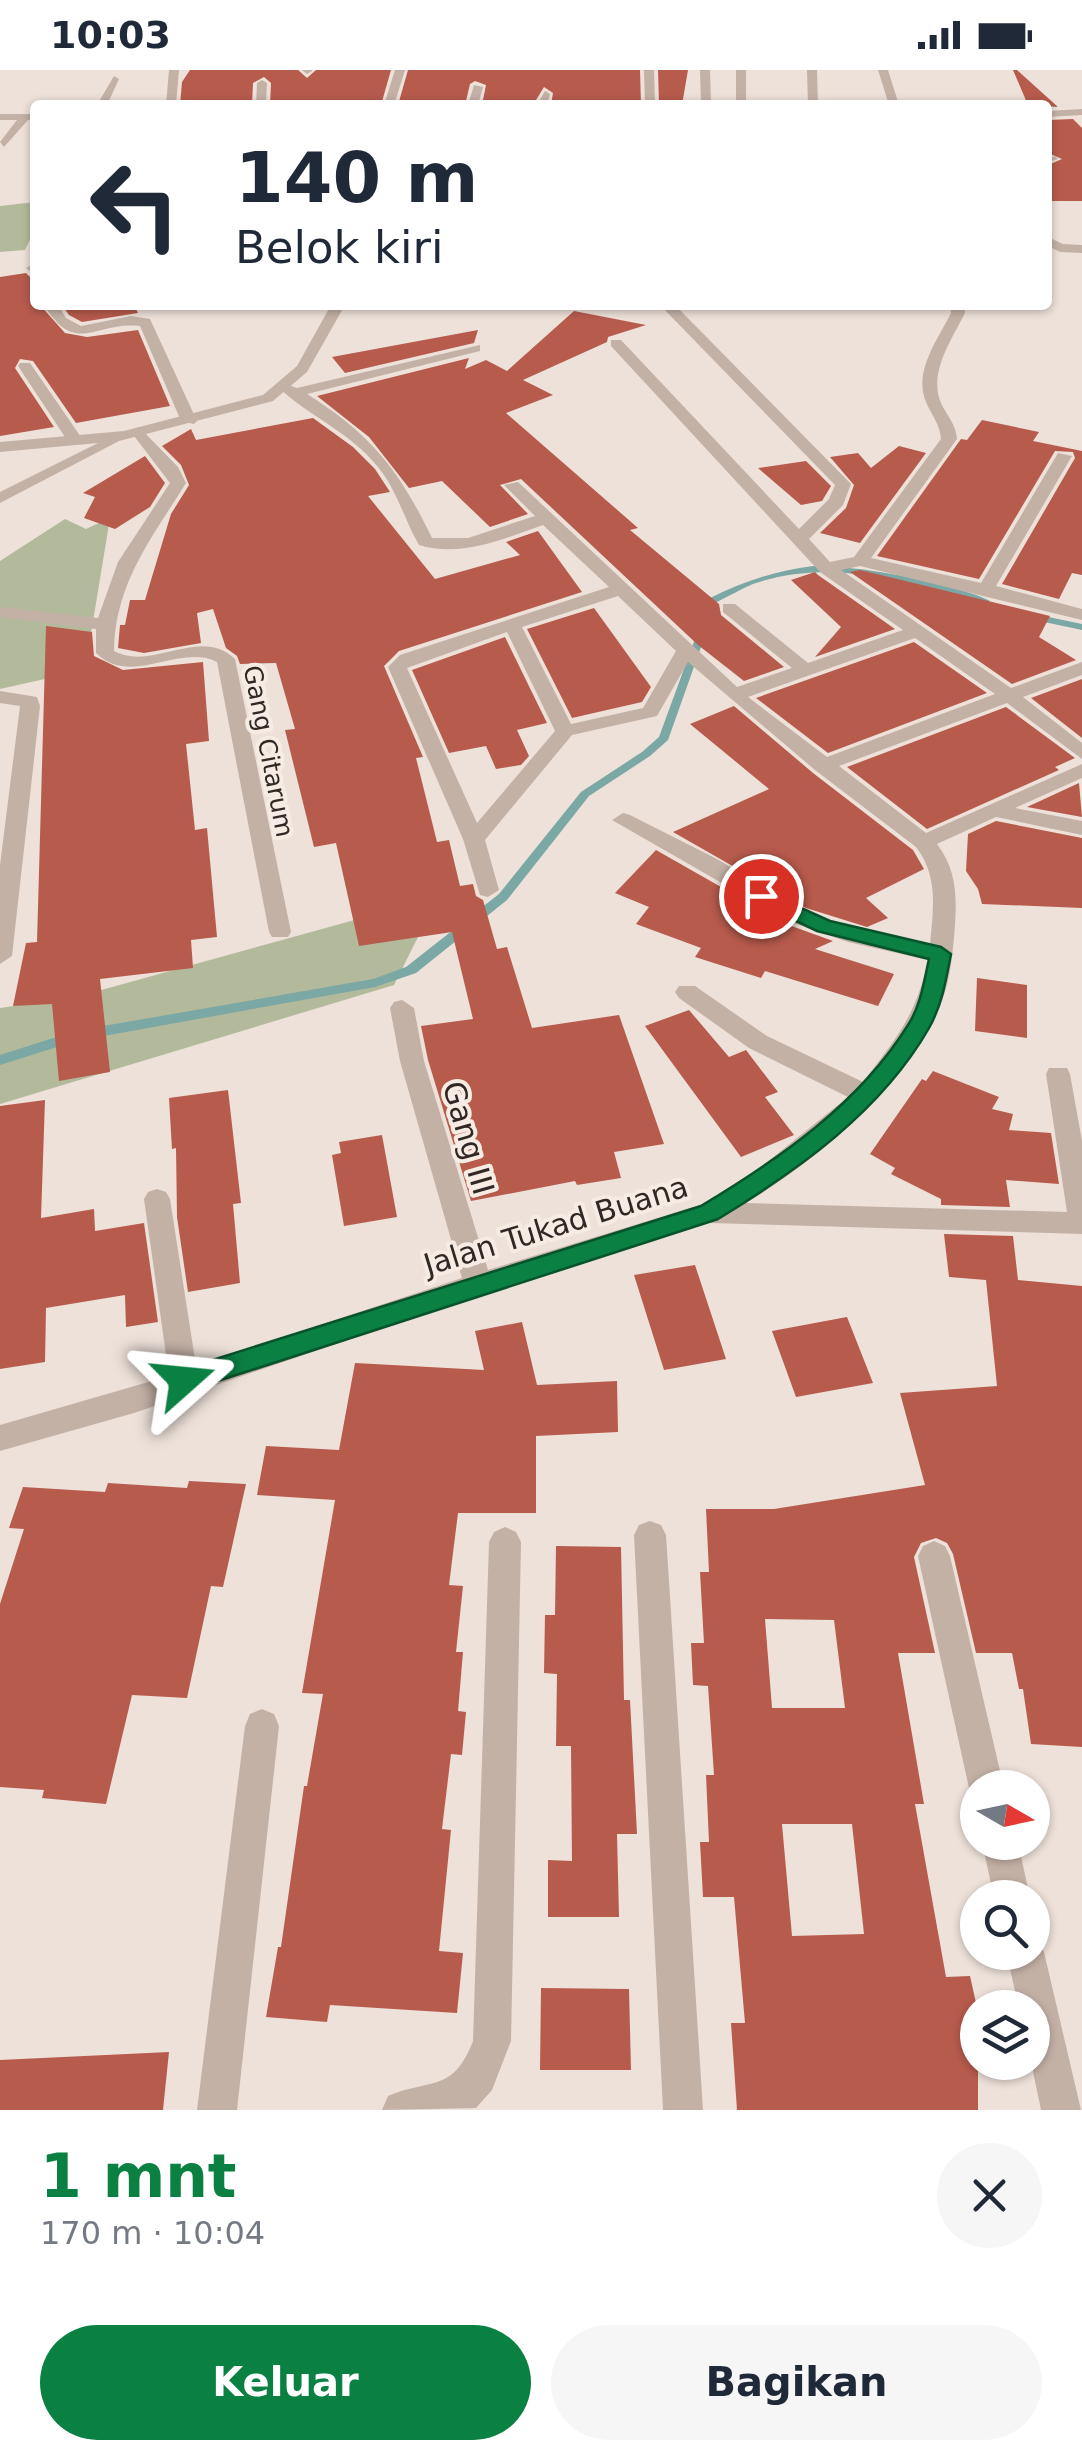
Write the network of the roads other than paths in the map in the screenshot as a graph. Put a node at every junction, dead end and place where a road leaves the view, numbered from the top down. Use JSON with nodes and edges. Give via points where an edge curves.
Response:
{"nodes":[{"id":1,"x":174,"y":70,"type":"edge"},
{"id":2,"x":400,"y":70,"type":"edge"},
{"id":3,"x":649,"y":70,"type":"edge"},
{"id":4,"x":705,"y":70,"type":"edge"},
{"id":5,"x":741,"y":70,"type":"edge"},
{"id":6,"x":812,"y":70,"type":"edge"},
{"id":7,"x":883,"y":70,"type":"edge"},
{"id":8,"x":114,"y":79,"type":"dead end"},
{"id":9,"x":262,"y":83,"type":"dead end"},
{"id":10,"x":478,"y":87,"type":"dead end"},
{"id":11,"x":104,"y":100,"type":"edge"},
{"id":12,"x":171,"y":100,"type":"edge"},
{"id":13,"x":261,"y":100,"type":"edge"},
{"id":14,"x":391,"y":100,"type":"edge"},
{"id":15,"x":474,"y":100,"type":"edge"},
{"id":16,"x":650,"y":100,"type":"edge"},
{"id":17,"x":706,"y":100,"type":"edge"},
{"id":18,"x":741,"y":100,"type":"edge"},
{"id":19,"x":813,"y":100,"type":"edge"},
{"id":20,"x":892,"y":100,"type":"edge"},
{"id":21,"x":1082,"y":112,"type":"edge"},
{"id":22,"x":1052,"y":114,"type":"edge"},
{"id":23,"x":0,"y":117,"type":"edge"},
{"id":24,"x":30,"y":117,"type":"edge"},
{"id":25,"x":4,"y":144,"type":"dead end"},
{"id":26,"x":1052,"y":244,"type":"edge"},
{"id":27,"x":1082,"y":249,"type":"edge"},
{"id":28,"x":54,"y":310,"type":"edge"},
{"id":29,"x":336,"y":310,"type":"edge"},
{"id":30,"x":672,"y":310,"type":"edge"},
{"id":31,"x":958,"y":310,"type":"edge"},
{"id":32,"x":616,"y":343,"type":"dead end"},
{"id":33,"x":475,"y":348,"type":"dead end"},
{"id":34,"x":25,"y":366,"type":"dead end"},
{"id":35,"x":291,"y":391,"type":"junction"},
{"id":36,"x":189,"y":422,"type":"junction"},
{"id":37,"x":131,"y":434,"type":"junction"},
{"id":38,"x":74,"y":440,"type":"junction"},
{"id":39,"x":40,"y":443,"type":"junction"},
{"id":40,"x":0,"y":447,"type":"edge"},
{"id":41,"x":1064,"y":456,"type":"dead end"},
{"id":42,"x":64,"y":466,"type":"junction"},
{"id":43,"x":512,"y":486,"type":"dead end"},
{"id":44,"x":0,"y":498,"type":"edge"},
{"id":45,"x":546,"y":518,"type":"junction"},
{"id":46,"x":798,"y":540,"type":"junction"},
{"id":47,"x":860,"y":561,"type":"junction"},
{"id":48,"x":830,"y":571,"type":"junction"},
{"id":49,"x":624,"y":588,"type":"junction"},
{"id":50,"x":986,"y":589,"type":"junction"},
{"id":51,"x":729,"y":608,"type":"dead end"},
{"id":52,"x":0,"y":612,"type":"edge"},
{"id":53,"x":1082,"y":615,"type":"edge"},
{"id":54,"x":103,"y":624,"type":"junction"},
{"id":55,"x":512,"y":626,"type":"junction"},
{"id":56,"x":914,"y":632,"type":"junction"},
{"id":57,"x":689,"y":655,"type":"junction"},
{"id":58,"x":1082,"y":668,"type":"edge"},
{"id":59,"x":805,"y":670,"type":"junction"},
{"id":60,"x":734,"y":695,"type":"junction"},
{"id":61,"x":1009,"y":696,"type":"junction"},
{"id":62,"x":0,"y":697,"type":"edge"},
{"id":63,"x":565,"y":730,"type":"junction"},
{"id":64,"x":1082,"y":753,"type":"edge"},
{"id":65,"x":822,"y":766,"type":"junction"},
{"id":66,"x":1082,"y":770,"type":"edge"},
{"id":67,"x":996,"y":811,"type":"junction"},
{"id":68,"x":623,"y":820,"type":"dead end"},
{"id":69,"x":1082,"y":828,"type":"edge"},
{"id":70,"x":474,"y":839,"type":"junction"},
{"id":71,"x":924,"y":842,"type":"junction"},
{"id":72,"x":488,"y":890,"type":"dead end"},
{"id":73,"x":280,"y":932,"type":"dead end"},
{"id":74,"x":941,"y":954,"type":"junction"},
{"id":75,"x":0,"y":956,"type":"edge"},
{"id":76,"x":687,"y":992,"type":"dead end"},
{"id":77,"x":402,"y":1008,"type":"dead end"},
{"id":78,"x":1058,"y":1074,"type":"dead end"},
{"id":79,"x":867,"y":1095,"type":"junction"},
{"id":80,"x":157,"y":1199,"type":"dead end"},
{"id":81,"x":709,"y":1213,"type":"junction"},
{"id":82,"x":1082,"y":1221,"type":"edge"},
{"id":83,"x":478,"y":1284,"type":"junction"},
{"id":84,"x":184,"y":1380,"type":"junction"},
{"id":85,"x":0,"y":1438,"type":"edge"},
{"id":86,"x":650,"y":1535,"type":"dead end"},
{"id":87,"x":505,"y":1542,"type":"dead end"},
{"id":88,"x":934,"y":1556,"type":"dead end"},
{"id":89,"x":262,"y":1726,"type":"dead end"},
{"id":90,"x":983,"y":1770,"type":"edge"},
{"id":91,"x":1029,"y":1970,"type":"edge"},
{"id":92,"x":217,"y":2110,"type":"edge"},
{"id":93,"x":402,"y":2110,"type":"edge"},
{"id":94,"x":683,"y":2110,"type":"edge"},
{"id":95,"x":1061,"y":2110,"type":"edge"}],
"edges":[{"from":1,"to":12,"type":"street"},
{"from":2,"to":14,"type":"street"},
{"from":3,"to":16,"type":"street"},
{"from":4,"to":17,"type":"street"},
{"from":5,"to":18,"type":"street"},
{"from":6,"to":19,"type":"street"},
{"from":7,"to":20,"type":"street"},
{"from":8,"to":11,"type":"street"},
{"from":9,"to":13,"type":"street"},
{"from":10,"to":15,"type":"street"},
{"from":21,"to":22,"type":"street"},
{"from":23,"to":24,"type":"street"},
{"from":24,"to":25,"type":"street"},
{"from":26,"to":27,"type":"street"},
{"from":28,"to":36,"type":"street","via":[[61,325],[76,331],[146,322]]},
{"from":29,"to":35,"type":"street"},
{"from":30,"to":46,"type":"street","via":[[843,484],[837,501]]},
{"from":31,"to":47,"type":"street","via":[[930,382],[931,400],[948,426],[946,446]]},
{"from":32,"to":46,"type":"street"},
{"from":33,"to":35,"type":"street"},
{"from":34,"to":38,"type":"street"},
{"from":35,"to":36,"type":"street"},
{"from":35,"to":45,"type":"street","via":[[376,456],[425,541],[450,548]]},
{"from":36,"to":37,"type":"street"},
{"from":37,"to":38,"type":"street"},
{"from":37,"to":42,"type":"street"},
{"from":37,"to":54,"type":"street","via":[[178,483],[132,548]]},
{"from":38,"to":39,"type":"street"},
{"from":39,"to":40,"type":"street"},
{"from":39,"to":42,"type":"street","via":[[64,452]]},
{"from":41,"to":50,"type":"street"},
{"from":42,"to":44,"type":"street"},
{"from":43,"to":45,"type":"street","name":"Jalan Tukad Buana"},
{"from":45,"to":49,"type":"street","name":"Jalan Tukad Buana"},
{"from":46,"to":48,"type":"street"},
{"from":47,"to":48,"type":"street"},
{"from":47,"to":50,"type":"street"},
{"from":48,"to":56,"type":"street"},
{"from":49,"to":55,"type":"street"},
{"from":49,"to":57,"type":"street","name":"Jalan Tukad Buana"},
{"from":50,"to":53,"type":"street"},
{"from":51,"to":59,"type":"street"},
{"from":52,"to":54,"type":"street"},
{"from":54,"to":73,"type":"street","name":"Gang Citarum","via":[[105,653],[114,660],[211,652],[226,660]]},
{"from":55,"to":63,"type":"street"},
{"from":55,"to":70,"type":"street","via":[[397,666]]},
{"from":56,"to":59,"type":"street"},
{"from":56,"to":61,"type":"street"},
{"from":57,"to":60,"type":"street","name":"Jalan Tukad Buana"},
{"from":57,"to":63,"type":"street","via":[[650,712]]},
{"from":58,"to":61,"type":"street"},
{"from":59,"to":60,"type":"street"},
{"from":60,"to":65,"type":"street","name":"Jalan Tukad Buana"},
{"from":61,"to":64,"type":"street"},
{"from":61,"to":65,"type":"street"},
{"from":62,"to":75,"type":"street","via":[[30,701]]},
{"from":63,"to":70,"type":"street"},
{"from":65,"to":71,"type":"street","name":"Jalan Tukad Buana"},
{"from":66,"to":67,"type":"street"},
{"from":67,"to":69,"type":"street"},
{"from":67,"to":71,"type":"street"},
{"from":68,"to":74,"type":"street","via":[[796,916]]},
{"from":70,"to":72,"type":"street"},
{"from":71,"to":74,"type":"street","name":"Jalan Tukad Buana","via":[[937,858],[946,892]]},
{"from":74,"to":79,"type":"street","name":"Jalan Tukad Buana","via":[[919,1026]]},
{"from":76,"to":79,"type":"street","via":[[758,1042]]},
{"from":77,"to":83,"type":"street","name":"Gang III"},
{"from":78,"to":82,"type":"street"},
{"from":79,"to":81,"type":"street","name":"Jalan Tukad Buana","via":[[760,1182]]},
{"from":80,"to":84,"type":"street"},
{"from":81,"to":82,"type":"street"},
{"from":81,"to":83,"type":"street","name":"Jalan Tukad Buana"},
{"from":83,"to":84,"type":"street","name":"Jalan Tukad Buana"},
{"from":84,"to":85,"type":"street","name":"Jalan Tukad Buana"},
{"from":86,"to":94,"type":"street"},
{"from":87,"to":93,"type":"street","via":[[492,2041],[479,2080],[463,2094]]},
{"from":88,"to":90,"type":"street"},
{"from":89,"to":92,"type":"street"},
{"from":91,"to":95,"type":"street"}]}
